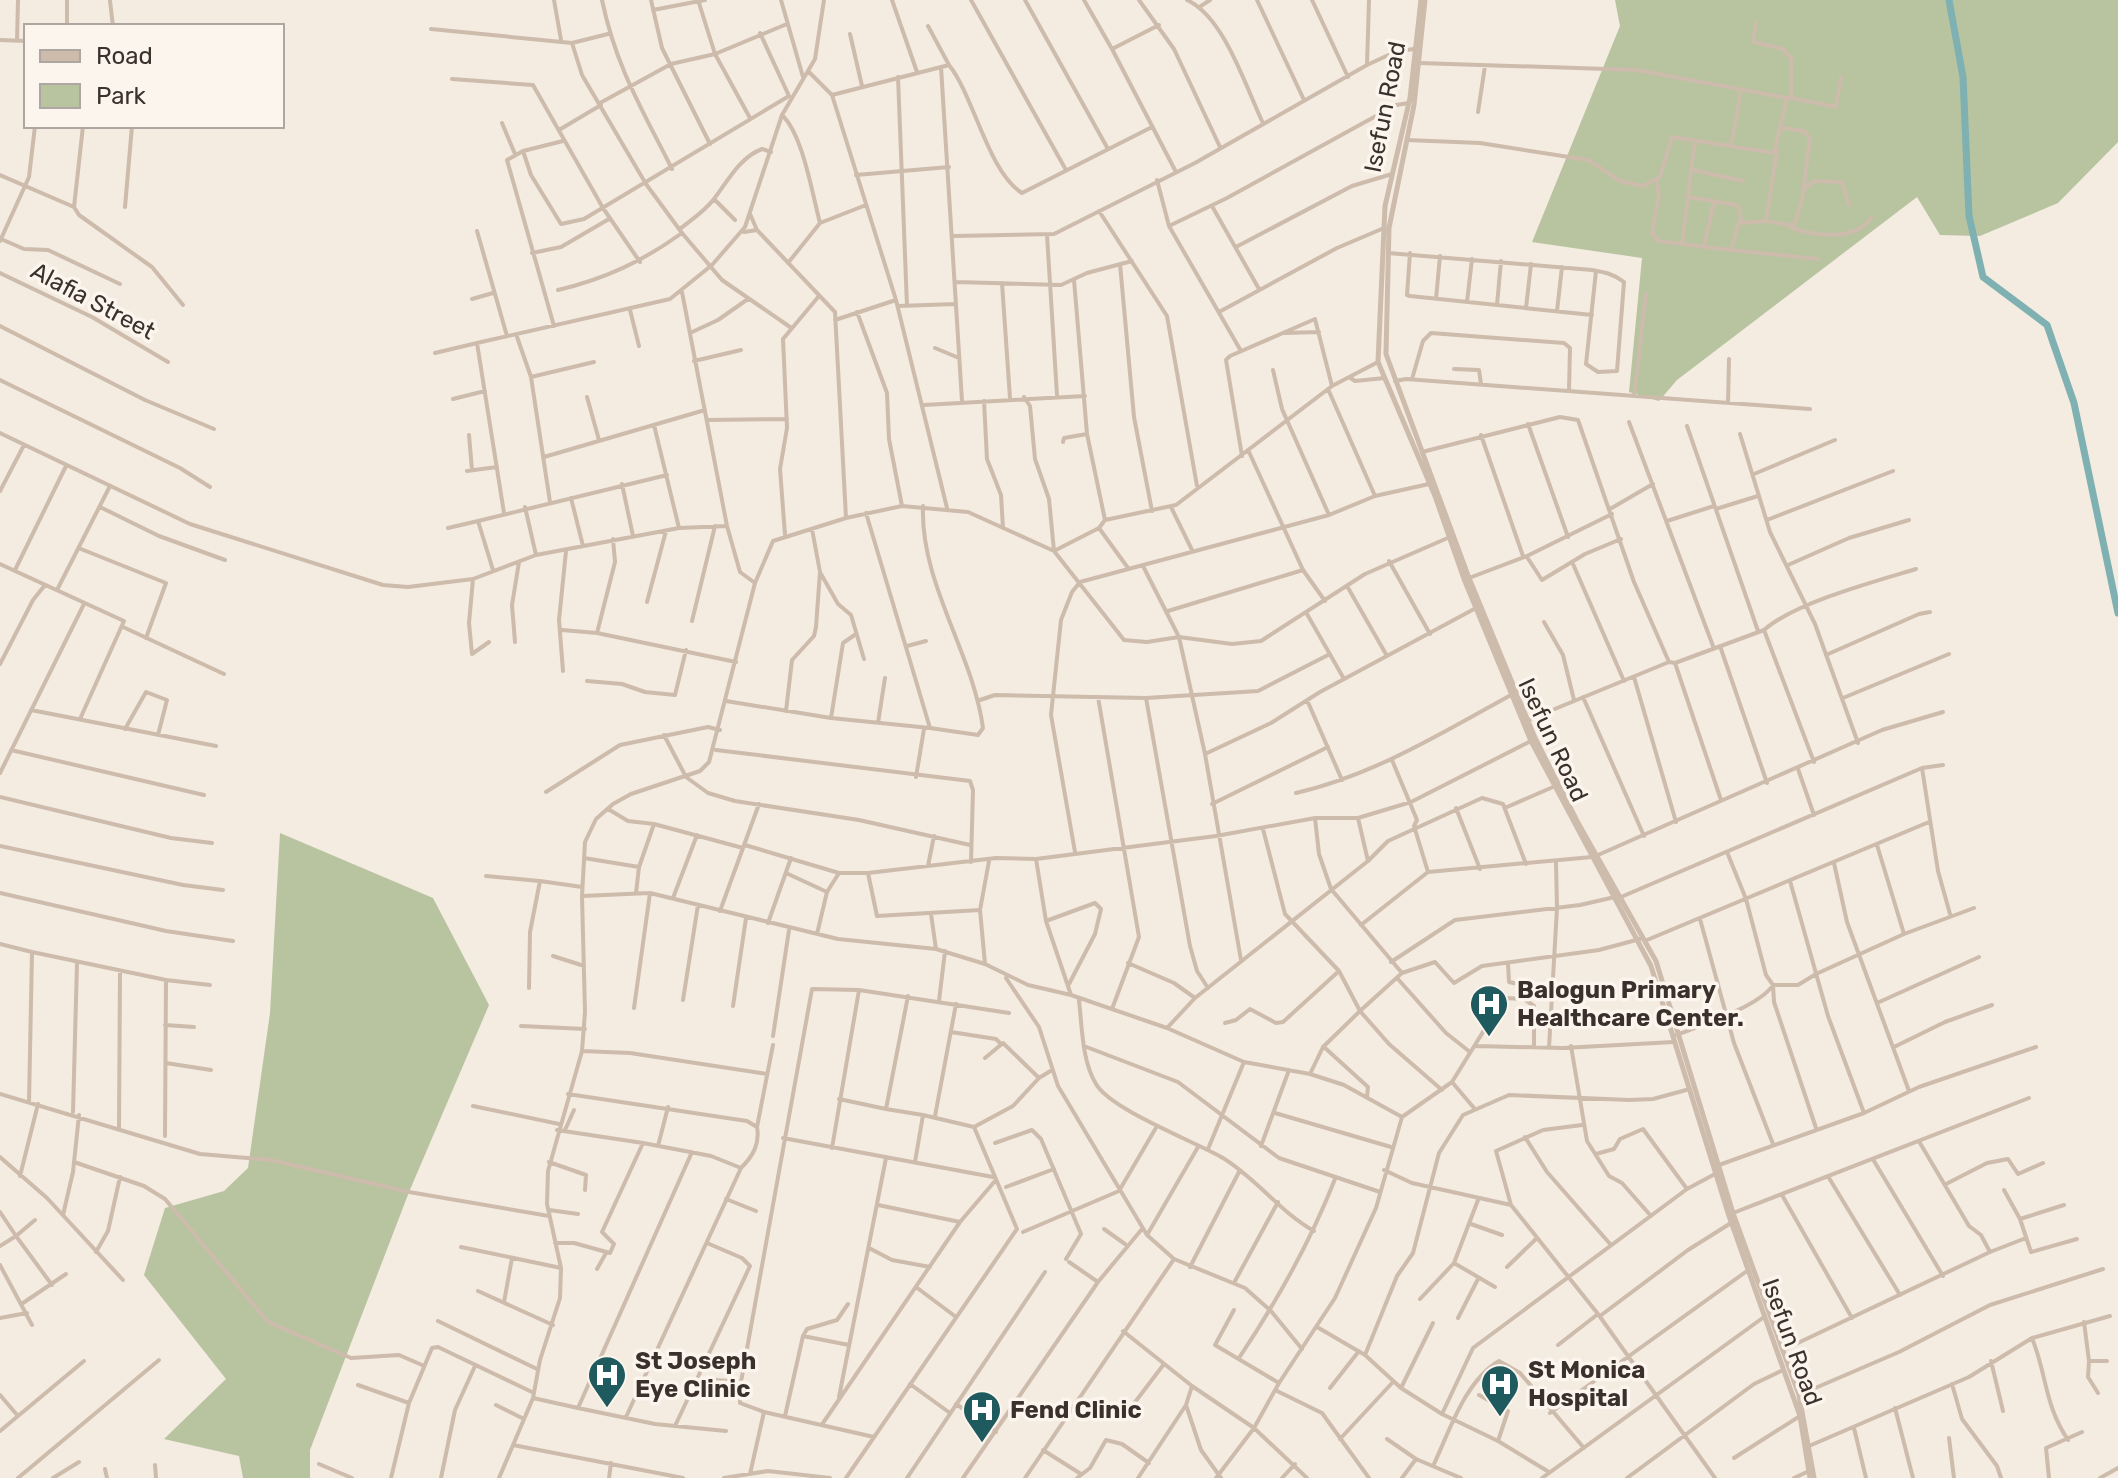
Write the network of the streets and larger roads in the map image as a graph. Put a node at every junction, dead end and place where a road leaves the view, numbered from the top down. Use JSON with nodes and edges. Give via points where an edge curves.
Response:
{"nodes":[{"id":1,"x":18,"y":0,"type":"edge"},
{"id":2,"x":67,"y":0,"type":"edge"},
{"id":3,"x":554,"y":0,"type":"edge"},
{"id":4,"x":602,"y":0,"type":"edge"},
{"id":5,"x":651,"y":0,"type":"edge"},
{"id":6,"x":705,"y":0,"type":"edge"},
{"id":7,"x":781,"y":0,"type":"edge"},
{"id":8,"x":824,"y":0,"type":"edge"},
{"id":9,"x":892,"y":0,"type":"edge"},
{"id":10,"x":971,"y":0,"type":"edge"},
{"id":11,"x":1025,"y":0,"type":"edge"},
{"id":12,"x":1084,"y":0,"type":"edge"},
{"id":13,"x":1139,"y":0,"type":"edge"},
{"id":14,"x":1187,"y":0,"type":"edge"},
{"id":15,"x":1210,"y":0,"type":"edge"},
{"id":16,"x":1257,"y":0,"type":"edge"},
{"id":17,"x":1312,"y":0,"type":"edge"},
{"id":18,"x":1369,"y":0,"type":"edge"},
{"id":19,"x":1423,"y":0,"type":"edge"},
{"id":20,"x":110,"y":1,"type":"edge"},
{"id":21,"x":698,"y":1,"type":"edge"},
{"id":22,"x":1201,"y":6,"type":"junction"},
{"id":23,"x":653,"y":10,"type":"junction"},
{"id":24,"x":1756,"y":23,"type":"dead end"},
{"id":25,"x":67,"y":24,"type":"edge"},
{"id":26,"x":113,"y":24,"type":"edge"},
{"id":27,"x":787,"y":24,"type":"junction"},
{"id":28,"x":1159,"y":25,"type":"junction"},
{"id":29,"x":928,"y":26,"type":"dead end"},
{"id":30,"x":431,"y":29,"type":"dead end"},
{"id":31,"x":760,"y":33,"type":"junction"},
{"id":32,"x":609,"y":34,"type":"junction"},
{"id":33,"x":850,"y":34,"type":"dead end"},
{"id":34,"x":0,"y":40,"type":"edge"},
{"id":35,"x":561,"y":40,"type":"junction"},
{"id":36,"x":17,"y":41,"type":"junction"},
{"id":37,"x":24,"y":41,"type":"edge"},
{"id":38,"x":572,"y":43,"type":"junction"},
{"id":39,"x":1112,"y":49,"type":"junction"},
{"id":40,"x":1415,"y":49,"type":"junction"},
{"id":41,"x":715,"y":54,"type":"junction"},
{"id":42,"x":1419,"y":63,"type":"junction"},
{"id":43,"x":671,"y":64,"type":"junction"},
{"id":44,"x":949,"y":65,"type":"junction"},
{"id":45,"x":1367,"y":65,"type":"junction"},
{"id":46,"x":1485,"y":66,"type":"junction"},
{"id":47,"x":941,"y":67,"type":"junction"},
{"id":48,"x":808,"y":71,"type":"junction"},
{"id":49,"x":917,"y":72,"type":"junction"},
{"id":50,"x":803,"y":77,"type":"junction"},
{"id":51,"x":898,"y":77,"type":"junction"},
{"id":52,"x":1348,"y":77,"type":"junction"},
{"id":53,"x":1841,"y":77,"type":"dead end"},
{"id":54,"x":452,"y":79,"type":"dead end"},
{"id":55,"x":629,"y":86,"type":"junction"},
{"id":56,"x":862,"y":86,"type":"junction"},
{"id":57,"x":1741,"y":90,"type":"junction"},
{"id":58,"x":832,"y":95,"type":"junction"},
{"id":59,"x":789,"y":96,"type":"junction"},
{"id":60,"x":1789,"y":98,"type":"junction"},
{"id":61,"x":1304,"y":100,"type":"junction"},
{"id":62,"x":1409,"y":103,"type":"junction"},
{"id":63,"x":601,"y":104,"type":"junction"},
{"id":64,"x":1478,"y":112,"type":"dead end"},
{"id":65,"x":782,"y":115,"type":"junction"},
{"id":66,"x":750,"y":118,"type":"junction"},
{"id":67,"x":1262,"y":122,"type":"junction"},
{"id":68,"x":502,"y":123,"type":"dead end"},
{"id":69,"x":1152,"y":127,"type":"junction"},
{"id":70,"x":35,"y":128,"type":"edge"},
{"id":71,"x":83,"y":128,"type":"edge"},
{"id":72,"x":132,"y":128,"type":"edge"},
{"id":73,"x":1783,"y":128,"type":"junction"},
{"id":74,"x":559,"y":130,"type":"junction"},
{"id":75,"x":1407,"y":140,"type":"junction"},
{"id":76,"x":563,"y":141,"type":"junction"},
{"id":77,"x":1695,"y":141,"type":"junction"},
{"id":78,"x":710,"y":144,"type":"junction"},
{"id":79,"x":1731,"y":146,"type":"junction"},
{"id":80,"x":1220,"y":147,"type":"junction"},
{"id":81,"x":1108,"y":149,"type":"junction"},
{"id":82,"x":523,"y":151,"type":"junction"},
{"id":83,"x":1777,"y":151,"type":"junction"},
{"id":84,"x":771,"y":152,"type":"junction"},
{"id":85,"x":515,"y":154,"type":"junction"},
{"id":86,"x":949,"y":167,"type":"junction"},
{"id":87,"x":672,"y":169,"type":"junction"},
{"id":88,"x":1066,"y":170,"type":"junction"},
{"id":89,"x":1693,"y":170,"type":"junction"},
{"id":90,"x":902,"y":171,"type":"junction"},
{"id":91,"x":1176,"y":172,"type":"junction"},
{"id":92,"x":1392,"y":174,"type":"junction"},
{"id":93,"x":0,"y":175,"type":"edge"},
{"id":94,"x":856,"y":175,"type":"junction"},
{"id":95,"x":1157,"y":180,"type":"junction"},
{"id":96,"x":1657,"y":181,"type":"junction"},
{"id":97,"x":1743,"y":181,"type":"dead end"},
{"id":98,"x":646,"y":184,"type":"junction"},
{"id":99,"x":25,"y":185,"type":"junction"},
{"id":100,"x":1802,"y":190,"type":"junction"},
{"id":101,"x":1689,"y":197,"type":"junction"},
{"id":102,"x":714,"y":199,"type":"junction"},
{"id":103,"x":1714,"y":202,"type":"junction"},
{"id":104,"x":866,"y":205,"type":"junction"},
{"id":105,"x":1849,"y":205,"type":"dead end"},
{"id":106,"x":1212,"y":206,"type":"junction"},
{"id":107,"x":74,"y":207,"type":"junction"},
{"id":108,"x":125,"y":207,"type":"dead end"},
{"id":109,"x":603,"y":208,"type":"junction"},
{"id":110,"x":750,"y":211,"type":"junction"},
{"id":111,"x":1099,"y":211,"type":"junction"},
{"id":112,"x":610,"y":218,"type":"junction"},
{"id":113,"x":1871,"y":218,"type":"dead end"},
{"id":114,"x":735,"y":220,"type":"dead end"},
{"id":115,"x":1766,"y":221,"type":"junction"},
{"id":116,"x":1739,"y":222,"type":"junction"},
{"id":117,"x":820,"y":223,"type":"junction"},
{"id":118,"x":1169,"y":226,"type":"junction"},
{"id":119,"x":1790,"y":227,"type":"junction"},
{"id":120,"x":1384,"y":228,"type":"junction"},
{"id":121,"x":757,"y":230,"type":"junction"},
{"id":122,"x":477,"y":231,"type":"dead end"},
{"id":123,"x":681,"y":231,"type":"junction"},
{"id":124,"x":742,"y":233,"type":"junction"},
{"id":125,"x":1047,"y":235,"type":"junction"},
{"id":126,"x":954,"y":236,"type":"junction"},
{"id":127,"x":1,"y":240,"type":"edge"},
{"id":128,"x":1682,"y":243,"type":"junction"},
{"id":129,"x":1703,"y":246,"type":"junction"},
{"id":130,"x":1236,"y":247,"type":"junction"},
{"id":131,"x":1731,"y":250,"type":"junction"},
{"id":132,"x":532,"y":253,"type":"junction"},
{"id":133,"x":1387,"y":253,"type":"junction"},
{"id":134,"x":1410,"y":253,"type":"junction"},
{"id":135,"x":1440,"y":256,"type":"junction"},
{"id":136,"x":1472,"y":259,"type":"junction"},
{"id":137,"x":1818,"y":259,"type":"dead end"},
{"id":138,"x":1132,"y":261,"type":"junction"},
{"id":139,"x":1501,"y":261,"type":"junction"},
{"id":140,"x":640,"y":262,"type":"junction"},
{"id":141,"x":788,"y":263,"type":"junction"},
{"id":142,"x":1120,"y":264,"type":"junction"},
{"id":143,"x":1531,"y":264,"type":"junction"},
{"id":144,"x":712,"y":265,"type":"junction"},
{"id":145,"x":1562,"y":267,"type":"junction"},
{"id":146,"x":1596,"y":271,"type":"junction"},
{"id":147,"x":0,"y":273,"type":"edge"},
{"id":148,"x":1074,"y":280,"type":"junction"},
{"id":149,"x":956,"y":282,"type":"junction"},
{"id":150,"x":1002,"y":283,"type":"junction"},
{"id":151,"x":120,"y":284,"type":"dead end"},
{"id":152,"x":1050,"y":284,"type":"junction"},
{"id":153,"x":1259,"y":289,"type":"junction"},
{"id":154,"x":558,"y":290,"type":"dead end"},
{"id":155,"x":682,"y":292,"type":"junction"},
{"id":156,"x":493,"y":293,"type":"junction"},
{"id":157,"x":1646,"y":294,"type":"dead end"},
{"id":158,"x":820,"y":295,"type":"junction"},
{"id":159,"x":472,"y":299,"type":"dead end"},
{"id":160,"x":748,"y":299,"type":"junction"},
{"id":161,"x":1436,"y":299,"type":"junction"},
{"id":162,"x":1467,"y":302,"type":"junction"},
{"id":163,"x":897,"y":303,"type":"junction"},
{"id":164,"x":956,"y":304,"type":"junction"},
{"id":165,"x":183,"y":305,"type":"dead end"},
{"id":166,"x":1497,"y":305,"type":"junction"},
{"id":167,"x":907,"y":306,"type":"junction"},
{"id":168,"x":1526,"y":308,"type":"junction"},
{"id":169,"x":630,"y":310,"type":"junction"},
{"id":170,"x":1557,"y":311,"type":"junction"},
{"id":171,"x":857,"y":312,"type":"junction"},
{"id":172,"x":1218,"y":312,"type":"junction"},
{"id":173,"x":1592,"y":315,"type":"junction"},
{"id":174,"x":835,"y":320,"type":"junction"},
{"id":175,"x":0,"y":326,"type":"edge"},
{"id":176,"x":554,"y":326,"type":"junction"},
{"id":177,"x":790,"y":327,"type":"junction"},
{"id":178,"x":1319,"y":332,"type":"junction"},
{"id":179,"x":690,"y":333,"type":"junction"},
{"id":180,"x":1282,"y":333,"type":"junction"},
{"id":181,"x":516,"y":334,"type":"junction"},
{"id":182,"x":507,"y":336,"type":"junction"},
{"id":183,"x":477,"y":343,"type":"junction"},
{"id":184,"x":639,"y":346,"type":"dead end"},
{"id":185,"x":935,"y":348,"type":"dead end"},
{"id":186,"x":741,"y":350,"type":"dead end"},
{"id":187,"x":1241,"y":351,"type":"junction"},
{"id":188,"x":435,"y":353,"type":"dead end"},
{"id":189,"x":959,"y":358,"type":"junction"},
{"id":190,"x":1729,"y":359,"type":"dead end"},
{"id":191,"x":694,"y":361,"type":"junction"},
{"id":192,"x":168,"y":362,"type":"dead end"},
{"id":193,"x":594,"y":362,"type":"dead end"},
{"id":194,"x":1378,"y":362,"type":"junction"},
{"id":195,"x":1454,"y":369,"type":"dead end"},
{"id":196,"x":1273,"y":370,"type":"dead end"},
{"id":197,"x":531,"y":377,"type":"junction"},
{"id":198,"x":1349,"y":377,"type":"junction"},
{"id":199,"x":1386,"y":378,"type":"junction"},
{"id":200,"x":1412,"y":379,"type":"junction"},
{"id":201,"x":0,"y":380,"type":"edge"},
{"id":202,"x":1395,"y":381,"type":"junction"},
{"id":203,"x":1481,"y":384,"type":"junction"},
{"id":204,"x":1330,"y":388,"type":"junction"},
{"id":205,"x":485,"y":391,"type":"junction"},
{"id":206,"x":1569,"y":391,"type":"junction"},
{"id":207,"x":1057,"y":395,"type":"junction"},
{"id":208,"x":1085,"y":396,"type":"junction"},
{"id":209,"x":1634,"y":396,"type":"junction"},
{"id":210,"x":587,"y":397,"type":"dead end"},
{"id":211,"x":1024,"y":397,"type":"junction"},
{"id":212,"x":1038,"y":397,"type":"junction"},
{"id":213,"x":1010,"y":398,"type":"junction"},
{"id":214,"x":453,"y":399,"type":"dead end"},
{"id":215,"x":962,"y":401,"type":"junction"},
{"id":216,"x":984,"y":401,"type":"junction"},
{"id":217,"x":1728,"y":403,"type":"junction"},
{"id":218,"x":923,"y":405,"type":"junction"},
{"id":219,"x":1030,"y":406,"type":"junction"},
{"id":220,"x":1810,"y":409,"type":"dead end"},
{"id":221,"x":705,"y":410,"type":"junction"},
{"id":222,"x":787,"y":419,"type":"junction"},
{"id":223,"x":707,"y":420,"type":"junction"},
{"id":224,"x":1287,"y":422,"type":"junction"},
{"id":225,"x":1629,"y":422,"type":"dead end"},
{"id":226,"x":654,"y":424,"type":"junction"},
{"id":227,"x":1528,"y":424,"type":"junction"},
{"id":228,"x":1687,"y":426,"type":"dead end"},
{"id":229,"x":214,"y":429,"type":"dead end"},
{"id":230,"x":0,"y":433,"type":"edge"},
{"id":231,"x":1087,"y":434,"type":"junction"},
{"id":232,"x":1740,"y":434,"type":"dead end"},
{"id":233,"x":469,"y":435,"type":"dead end"},
{"id":234,"x":1481,"y":435,"type":"junction"},
{"id":235,"x":599,"y":440,"type":"junction"},
{"id":236,"x":1835,"y":440,"type":"dead end"},
{"id":237,"x":1063,"y":442,"type":"dead end"},
{"id":238,"x":24,"y":445,"type":"junction"},
{"id":239,"x":1249,"y":452,"type":"junction"},
{"id":240,"x":1422,"y":452,"type":"junction"},
{"id":241,"x":1242,"y":456,"type":"junction"},
{"id":242,"x":544,"y":457,"type":"junction"},
{"id":243,"x":66,"y":466,"type":"junction"},
{"id":244,"x":497,"y":467,"type":"junction"},
{"id":245,"x":1893,"y":471,"type":"dead end"},
{"id":246,"x":1754,"y":474,"type":"junction"},
{"id":247,"x":667,"y":475,"type":"junction"},
{"id":248,"x":622,"y":484,"type":"junction"},
{"id":249,"x":1430,"y":484,"type":"junction"},
{"id":250,"x":1653,"y":484,"type":"junction"},
{"id":251,"x":110,"y":486,"type":"junction"},
{"id":252,"x":1197,"y":486,"type":"junction"},
{"id":253,"x":210,"y":487,"type":"dead end"},
{"id":254,"x":1,"y":488,"type":"edge"},
{"id":255,"x":1375,"y":496,"type":"junction"},
{"id":256,"x":1758,"y":496,"type":"junction"},
{"id":257,"x":571,"y":498,"type":"junction"},
{"id":258,"x":550,"y":502,"type":"junction"},
{"id":259,"x":902,"y":506,"type":"junction"},
{"id":260,"x":923,"y":506,"type":"junction"},
{"id":261,"x":100,"y":507,"type":"junction"},
{"id":262,"x":525,"y":507,"type":"junction"},
{"id":263,"x":1171,"y":507,"type":"junction"},
{"id":264,"x":1715,"y":507,"type":"junction"},
{"id":265,"x":947,"y":508,"type":"junction"},
{"id":266,"x":1152,"y":511,"type":"junction"},
{"id":267,"x":1611,"y":511,"type":"junction"},
{"id":268,"x":504,"y":513,"type":"junction"},
{"id":269,"x":866,"y":513,"type":"junction"},
{"id":270,"x":1329,"y":515,"type":"junction"},
{"id":271,"x":846,"y":518,"type":"junction"},
{"id":272,"x":1105,"y":520,"type":"junction"},
{"id":273,"x":1767,"y":520,"type":"junction"},
{"id":274,"x":1909,"y":520,"type":"dead end"},
{"id":275,"x":478,"y":521,"type":"junction"},
{"id":276,"x":1667,"y":521,"type":"junction"},
{"id":277,"x":715,"y":526,"type":"junction"},
{"id":278,"x":727,"y":526,"type":"junction"},
{"id":279,"x":1283,"y":526,"type":"junction"},
{"id":280,"x":448,"y":528,"type":"dead end"},
{"id":281,"x":679,"y":528,"type":"junction"},
{"id":282,"x":1099,"y":528,"type":"junction"},
{"id":283,"x":812,"y":529,"type":"junction"},
{"id":284,"x":1004,"y":529,"type":"junction"},
{"id":285,"x":666,"y":531,"type":"junction"},
{"id":286,"x":785,"y":535,"type":"junction"},
{"id":287,"x":633,"y":536,"type":"junction"},
{"id":288,"x":1450,"y":537,"type":"junction"},
{"id":289,"x":1568,"y":537,"type":"junction"},
{"id":290,"x":613,"y":539,"type":"junction"},
{"id":291,"x":1621,"y":539,"type":"junction"},
{"id":292,"x":583,"y":546,"type":"junction"},
{"id":293,"x":81,"y":549,"type":"junction"},
{"id":294,"x":1192,"y":550,"type":"junction"},
{"id":295,"x":566,"y":551,"type":"junction"},
{"id":296,"x":1054,"y":551,"type":"junction"},
{"id":297,"x":536,"y":555,"type":"junction"},
{"id":298,"x":1525,"y":556,"type":"junction"},
{"id":299,"x":225,"y":560,"type":"dead end"},
{"id":300,"x":1389,"y":561,"type":"junction"},
{"id":301,"x":519,"y":562,"type":"junction"},
{"id":302,"x":0,"y":564,"type":"edge"},
{"id":303,"x":1573,"y":564,"type":"junction"},
{"id":304,"x":1143,"y":566,"type":"junction"},
{"id":305,"x":1788,"y":566,"type":"junction"},
{"id":306,"x":1128,"y":568,"type":"junction"},
{"id":307,"x":1916,"y":569,"type":"dead end"},
{"id":308,"x":15,"y":570,"type":"junction"},
{"id":309,"x":1303,"y":570,"type":"junction"},
{"id":310,"x":493,"y":571,"type":"junction"},
{"id":311,"x":820,"y":572,"type":"junction"},
{"id":312,"x":1469,"y":578,"type":"junction"},
{"id":313,"x":473,"y":579,"type":"junction"},
{"id":314,"x":1080,"y":582,"type":"junction"},
{"id":315,"x":755,"y":583,"type":"junction"},
{"id":316,"x":45,"y":585,"type":"junction"},
{"id":317,"x":1347,"y":586,"type":"junction"},
{"id":318,"x":57,"y":591,"type":"junction"},
{"id":319,"x":1325,"y":601,"type":"junction"},
{"id":320,"x":647,"y":602,"type":"dead end"},
{"id":321,"x":84,"y":604,"type":"junction"},
{"id":322,"x":1807,"y":607,"type":"junction"},
{"id":323,"x":1476,"y":608,"type":"junction"},
{"id":324,"x":1168,"y":612,"type":"junction"},
{"id":325,"x":1930,"y":612,"type":"dead end"},
{"id":326,"x":1307,"y":614,"type":"junction"},
{"id":327,"x":692,"y":621,"type":"dead end"},
{"id":328,"x":1544,"y":622,"type":"dead end"},
{"id":329,"x":123,"y":627,"type":"junction"},
{"id":330,"x":562,"y":630,"type":"junction"},
{"id":331,"x":1761,"y":630,"type":"junction"},
{"id":332,"x":597,"y":633,"type":"junction"},
{"id":333,"x":856,"y":634,"type":"junction"},
{"id":334,"x":1430,"y":634,"type":"junction"},
{"id":335,"x":1179,"y":637,"type":"junction"},
{"id":336,"x":146,"y":638,"type":"junction"},
{"id":337,"x":926,"y":641,"type":"dead end"},
{"id":338,"x":489,"y":642,"type":"dead end"},
{"id":339,"x":515,"y":642,"type":"dead end"},
{"id":340,"x":907,"y":646,"type":"junction"},
{"id":341,"x":1716,"y":646,"type":"junction"},
{"id":342,"x":686,"y":650,"type":"junction"},
{"id":343,"x":1330,"y":654,"type":"junction"},
{"id":344,"x":1949,"y":654,"type":"dead end"},
{"id":345,"x":1826,"y":655,"type":"junction"},
{"id":346,"x":1388,"y":657,"type":"junction"},
{"id":347,"x":864,"y":659,"type":"dead end"},
{"id":348,"x":736,"y":662,"type":"junction"},
{"id":349,"x":1669,"y":662,"type":"junction"},
{"id":350,"x":1675,"y":663,"type":"junction"},
{"id":351,"x":0,"y":664,"type":"edge"},
{"id":352,"x":563,"y":671,"type":"dead end"},
{"id":353,"x":224,"y":674,"type":"dead end"},
{"id":354,"x":1634,"y":677,"type":"junction"},
{"id":355,"x":885,"y":678,"type":"dead end"},
{"id":356,"x":1344,"y":679,"type":"junction"},
{"id":357,"x":587,"y":681,"type":"dead end"},
{"id":358,"x":1624,"y":681,"type":"junction"},
{"id":359,"x":1055,"y":694,"type":"junction"},
{"id":360,"x":1511,"y":695,"type":"junction"},
{"id":361,"x":1098,"y":697,"type":"junction"},
{"id":362,"x":1583,"y":697,"type":"junction"},
{"id":363,"x":1146,"y":698,"type":"junction"},
{"id":364,"x":1192,"y":698,"type":"junction"},
{"id":365,"x":1843,"y":698,"type":"junction"},
{"id":366,"x":980,"y":700,"type":"junction"},
{"id":367,"x":1307,"y":700,"type":"junction"},
{"id":368,"x":1574,"y":700,"type":"junction"},
{"id":369,"x":726,"y":701,"type":"junction"},
{"id":370,"x":31,"y":710,"type":"junction"},
{"id":371,"x":786,"y":711,"type":"junction"},
{"id":372,"x":1943,"y":712,"type":"dead end"},
{"id":373,"x":831,"y":718,"type":"junction"},
{"id":374,"x":80,"y":719,"type":"junction"},
{"id":375,"x":1528,"y":720,"type":"junction"},
{"id":376,"x":878,"y":723,"type":"junction"},
{"id":377,"x":927,"y":728,"type":"junction"},
{"id":378,"x":125,"y":729,"type":"junction"},
{"id":379,"x":720,"y":730,"type":"junction"},
{"id":380,"x":158,"y":735,"type":"junction"},
{"id":381,"x":664,"y":735,"type":"junction"},
{"id":382,"x":1531,"y":741,"type":"junction"},
{"id":383,"x":1858,"y":743,"type":"junction"},
{"id":384,"x":216,"y":746,"type":"dead end"},
{"id":385,"x":1328,"y":747,"type":"junction"},
{"id":386,"x":11,"y":750,"type":"junction"},
{"id":387,"x":715,"y":750,"type":"junction"},
{"id":388,"x":1205,"y":754,"type":"junction"},
{"id":389,"x":1392,"y":760,"type":"junction"},
{"id":390,"x":1814,"y":763,"type":"junction"},
{"id":391,"x":1943,"y":765,"type":"dead end"},
{"id":392,"x":1922,"y":768,"type":"junction"},
{"id":393,"x":1798,"y":769,"type":"junction"},
{"id":394,"x":0,"y":773,"type":"edge"},
{"id":395,"x":686,"y":777,"type":"junction"},
{"id":396,"x":916,"y":777,"type":"junction"},
{"id":397,"x":1342,"y":780,"type":"junction"},
{"id":398,"x":1767,"y":783,"type":"junction"},
{"id":399,"x":1553,"y":787,"type":"junction"},
{"id":400,"x":546,"y":792,"type":"dead end"},
{"id":401,"x":1296,"y":793,"type":"dead end"},
{"id":402,"x":204,"y":795,"type":"dead end"},
{"id":403,"x":0,"y":797,"type":"edge"},
{"id":404,"x":1721,"y":800,"type":"junction"},
{"id":405,"x":1411,"y":802,"type":"junction"},
{"id":406,"x":759,"y":804,"type":"junction"},
{"id":407,"x":1212,"y":804,"type":"junction"},
{"id":408,"x":1507,"y":807,"type":"junction"},
{"id":409,"x":607,"y":808,"type":"junction"},
{"id":410,"x":1456,"y":808,"type":"junction"},
{"id":411,"x":1814,"y":815,"type":"junction"},
{"id":412,"x":1315,"y":818,"type":"junction"},
{"id":413,"x":1358,"y":818,"type":"junction"},
{"id":414,"x":1676,"y":822,"type":"junction"},
{"id":415,"x":1929,"y":822,"type":"junction"},
{"id":416,"x":654,"y":824,"type":"junction"},
{"id":417,"x":1414,"y":826,"type":"junction"},
{"id":418,"x":1263,"y":829,"type":"junction"},
{"id":419,"x":697,"y":835,"type":"junction"},
{"id":420,"x":934,"y":836,"type":"junction"},
{"id":421,"x":1216,"y":836,"type":"junction"},
{"id":422,"x":1644,"y":836,"type":"junction"},
{"id":423,"x":1171,"y":842,"type":"junction"},
{"id":424,"x":212,"y":843,"type":"dead end"},
{"id":425,"x":970,"y":845,"type":"junction"},
{"id":426,"x":1123,"y":845,"type":"junction"},
{"id":427,"x":1877,"y":845,"type":"junction"},
{"id":428,"x":0,"y":846,"type":"edge"},
{"id":429,"x":744,"y":847,"type":"junction"},
{"id":430,"x":1075,"y":852,"type":"junction"},
{"id":431,"x":1727,"y":852,"type":"junction"},
{"id":432,"x":1595,"y":856,"type":"junction"},
{"id":433,"x":791,"y":857,"type":"junction"},
{"id":434,"x":584,"y":858,"type":"junction"},
{"id":435,"x":1036,"y":859,"type":"junction"},
{"id":436,"x":989,"y":861,"type":"junction"},
{"id":437,"x":1368,"y":861,"type":"junction"},
{"id":438,"x":971,"y":862,"type":"junction"},
{"id":439,"x":1556,"y":862,"type":"junction"},
{"id":440,"x":1834,"y":863,"type":"junction"},
{"id":441,"x":1526,"y":864,"type":"junction"},
{"id":442,"x":928,"y":866,"type":"junction"},
{"id":443,"x":639,"y":867,"type":"junction"},
{"id":444,"x":1480,"y":869,"type":"junction"},
{"id":445,"x":1428,"y":872,"type":"junction"},
{"id":446,"x":786,"y":873,"type":"junction"},
{"id":447,"x":839,"y":873,"type":"junction"},
{"id":448,"x":868,"y":873,"type":"junction"},
{"id":449,"x":486,"y":876,"type":"dead end"},
{"id":450,"x":540,"y":881,"type":"junction"},
{"id":451,"x":1790,"y":881,"type":"junction"},
{"id":452,"x":582,"y":887,"type":"junction"},
{"id":453,"x":1331,"y":889,"type":"junction"},
{"id":454,"x":223,"y":890,"type":"dead end"},
{"id":455,"x":827,"y":892,"type":"junction"},
{"id":456,"x":0,"y":893,"type":"edge"},
{"id":457,"x":636,"y":893,"type":"junction"},
{"id":458,"x":650,"y":893,"type":"junction"},
{"id":459,"x":582,"y":896,"type":"junction"},
{"id":460,"x":1618,"y":897,"type":"junction"},
{"id":461,"x":673,"y":898,"type":"junction"},
{"id":462,"x":1746,"y":899,"type":"junction"},
{"id":463,"x":698,"y":905,"type":"junction"},
{"id":464,"x":1557,"y":908,"type":"junction"},
{"id":465,"x":1974,"y":908,"type":"dead end"},
{"id":466,"x":980,"y":910,"type":"junction"},
{"id":467,"x":720,"y":911,"type":"junction"},
{"id":468,"x":931,"y":914,"type":"junction"},
{"id":469,"x":1950,"y":914,"type":"junction"},
{"id":470,"x":746,"y":918,"type":"junction"},
{"id":471,"x":1700,"y":919,"type":"junction"},
{"id":472,"x":1046,"y":921,"type":"junction"},
{"id":473,"x":1292,"y":922,"type":"junction"},
{"id":474,"x":768,"y":923,"type":"junction"},
{"id":475,"x":1361,"y":925,"type":"junction"},
{"id":476,"x":789,"y":930,"type":"junction"},
{"id":477,"x":1904,"y":934,"type":"junction"},
{"id":478,"x":817,"y":935,"type":"junction"},
{"id":479,"x":1643,"y":940,"type":"junction"},
{"id":480,"x":233,"y":941,"type":"dead end"},
{"id":481,"x":0,"y":944,"type":"edge"},
{"id":482,"x":936,"y":949,"type":"junction"},
{"id":483,"x":945,"y":951,"type":"junction"},
{"id":484,"x":32,"y":952,"type":"junction"},
{"id":485,"x":1859,"y":954,"type":"junction"},
{"id":486,"x":553,"y":956,"type":"dead end"},
{"id":487,"x":1554,"y":956,"type":"junction"},
{"id":488,"x":1979,"y":957,"type":"dead end"},
{"id":489,"x":1241,"y":960,"type":"junction"},
{"id":490,"x":1391,"y":962,"type":"junction"},
{"id":491,"x":77,"y":963,"type":"junction"},
{"id":492,"x":1128,"y":963,"type":"junction"},
{"id":493,"x":1508,"y":963,"type":"junction"},
{"id":494,"x":985,"y":964,"type":"junction"},
{"id":495,"x":581,"y":965,"type":"junction"},
{"id":496,"x":1339,"y":971,"type":"junction"},
{"id":497,"x":120,"y":973,"type":"junction"},
{"id":498,"x":1402,"y":973,"type":"junction"},
{"id":499,"x":1816,"y":974,"type":"junction"},
{"id":500,"x":1005,"y":976,"type":"junction"},
{"id":501,"x":1397,"y":978,"type":"junction"},
{"id":502,"x":166,"y":980,"type":"junction"},
{"id":503,"x":1069,"y":984,"type":"junction"},
{"id":504,"x":210,"y":985,"type":"dead end"},
{"id":505,"x":1773,"y":985,"type":"junction"},
{"id":506,"x":529,"y":988,"type":"dead end"},
{"id":507,"x":1208,"y":988,"type":"junction"},
{"id":508,"x":859,"y":990,"type":"junction"},
{"id":509,"x":1071,"y":995,"type":"junction"},
{"id":510,"x":908,"y":996,"type":"junction"},
{"id":511,"x":1195,"y":998,"type":"junction"},
{"id":512,"x":1524,"y":999,"type":"junction"},
{"id":513,"x":683,"y":1000,"type":"dead end"},
{"id":514,"x":1079,"y":1000,"type":"junction"},
{"id":515,"x":939,"y":1001,"type":"junction"},
{"id":516,"x":1877,"y":1003,"type":"junction"},
{"id":517,"x":956,"y":1004,"type":"junction"},
{"id":518,"x":1992,"y":1005,"type":"dead end"},
{"id":519,"x":733,"y":1006,"type":"dead end"},
{"id":520,"x":634,"y":1008,"type":"dead end"},
{"id":521,"x":1112,"y":1009,"type":"junction"},
{"id":522,"x":1360,"y":1011,"type":"junction"},
{"id":523,"x":1009,"y":1013,"type":"dead end"},
{"id":524,"x":1727,"y":1014,"type":"junction"},
{"id":525,"x":1535,"y":1020,"type":"junction"},
{"id":526,"x":1551,"y":1020,"type":"junction"},
{"id":527,"x":1225,"y":1023,"type":"dead end"},
{"id":528,"x":165,"y":1025,"type":"junction"},
{"id":529,"x":521,"y":1026,"type":"dead end"},
{"id":530,"x":194,"y":1027,"type":"dead end"},
{"id":531,"x":1167,"y":1028,"type":"junction"},
{"id":532,"x":585,"y":1029,"type":"junction"},
{"id":533,"x":951,"y":1032,"type":"junction"},
{"id":534,"x":773,"y":1036,"type":"dead end"},
{"id":535,"x":1677,"y":1037,"type":"junction"},
{"id":536,"x":1000,"y":1043,"type":"junction"},
{"id":537,"x":773,"y":1045,"type":"dead end"},
{"id":538,"x":1084,"y":1046,"type":"junction"},
{"id":539,"x":1475,"y":1046,"type":"junction"},
{"id":540,"x":1571,"y":1046,"type":"junction"},
{"id":541,"x":1323,"y":1047,"type":"junction"},
{"id":542,"x":1894,"y":1047,"type":"junction"},
{"id":543,"x":2036,"y":1047,"type":"dead end"},
{"id":544,"x":1534,"y":1048,"type":"junction"},
{"id":545,"x":1549,"y":1048,"type":"junction"},
{"id":546,"x":582,"y":1051,"type":"junction"},
{"id":547,"x":1470,"y":1052,"type":"junction"},
{"id":548,"x":985,"y":1058,"type":"dead end"},
{"id":549,"x":1244,"y":1062,"type":"junction"},
{"id":550,"x":166,"y":1063,"type":"junction"},
{"id":551,"x":211,"y":1070,"type":"dead end"},
{"id":552,"x":1052,"y":1070,"type":"junction"},
{"id":553,"x":1289,"y":1070,"type":"junction"},
{"id":554,"x":767,"y":1074,"type":"junction"},
{"id":555,"x":1310,"y":1074,"type":"junction"},
{"id":556,"x":1039,"y":1078,"type":"junction"},
{"id":557,"x":1452,"y":1082,"type":"junction"},
{"id":558,"x":1690,"y":1089,"type":"junction"},
{"id":559,"x":1442,"y":1090,"type":"junction"},
{"id":560,"x":1909,"y":1091,"type":"junction"},
{"id":561,"x":0,"y":1094,"type":"edge"},
{"id":562,"x":568,"y":1094,"type":"junction"},
{"id":563,"x":1367,"y":1097,"type":"junction"},
{"id":564,"x":1578,"y":1097,"type":"junction"},
{"id":565,"x":2029,"y":1098,"type":"dead end"},
{"id":566,"x":839,"y":1099,"type":"junction"},
{"id":567,"x":29,"y":1102,"type":"junction"},
{"id":568,"x":38,"y":1104,"type":"junction"},
{"id":569,"x":473,"y":1106,"type":"dead end"},
{"id":570,"x":668,"y":1107,"type":"junction"},
{"id":571,"x":1474,"y":1108,"type":"junction"},
{"id":572,"x":886,"y":1109,"type":"junction"},
{"id":573,"x":574,"y":1110,"type":"dead end"},
{"id":574,"x":1275,"y":1113,"type":"junction"},
{"id":575,"x":1864,"y":1113,"type":"junction"},
{"id":576,"x":76,"y":1114,"type":"junction"},
{"id":577,"x":923,"y":1115,"type":"junction"},
{"id":578,"x":1223,"y":1115,"type":"junction"},
{"id":579,"x":935,"y":1116,"type":"junction"},
{"id":580,"x":1402,"y":1117,"type":"junction"},
{"id":581,"x":1582,"y":1125,"type":"junction"},
{"id":582,"x":1157,"y":1126,"type":"junction"},
{"id":583,"x":558,"y":1127,"type":"junction"},
{"id":584,"x":757,"y":1127,"type":"junction"},
{"id":585,"x":974,"y":1127,"type":"junction"},
{"id":586,"x":119,"y":1128,"type":"junction"},
{"id":587,"x":1816,"y":1128,"type":"junction"},
{"id":588,"x":564,"y":1130,"type":"junction"},
{"id":589,"x":165,"y":1136,"type":"dead end"},
{"id":590,"x":1525,"y":1137,"type":"junction"},
{"id":591,"x":783,"y":1138,"type":"junction"},
{"id":592,"x":643,"y":1143,"type":"junction"},
{"id":593,"x":995,"y":1143,"type":"dead end"},
{"id":594,"x":1920,"y":1143,"type":"junction"},
{"id":595,"x":1773,"y":1145,"type":"junction"},
{"id":596,"x":658,"y":1146,"type":"junction"},
{"id":597,"x":1199,"y":1146,"type":"junction"},
{"id":598,"x":1261,"y":1146,"type":"junction"},
{"id":599,"x":1391,"y":1147,"type":"junction"},
{"id":600,"x":832,"y":1148,"type":"junction"},
{"id":601,"x":1208,"y":1149,"type":"junction"},
{"id":602,"x":692,"y":1152,"type":"junction"},
{"id":603,"x":1595,"y":1154,"type":"junction"},
{"id":604,"x":0,"y":1157,"type":"edge"},
{"id":605,"x":886,"y":1158,"type":"junction"},
{"id":606,"x":1874,"y":1160,"type":"junction"},
{"id":607,"x":74,"y":1162,"type":"junction"},
{"id":608,"x":549,"y":1162,"type":"junction"},
{"id":609,"x":915,"y":1162,"type":"junction"},
{"id":610,"x":2043,"y":1163,"type":"dead end"},
{"id":611,"x":1719,"y":1165,"type":"junction"},
{"id":612,"x":741,"y":1168,"type":"junction"},
{"id":613,"x":1054,"y":1169,"type":"junction"},
{"id":614,"x":1240,"y":1170,"type":"junction"},
{"id":615,"x":1384,"y":1170,"type":"junction"},
{"id":616,"x":1715,"y":1174,"type":"junction"},
{"id":617,"x":19,"y":1176,"type":"junction"},
{"id":618,"x":120,"y":1177,"type":"junction"},
{"id":619,"x":1829,"y":1178,"type":"junction"},
{"id":620,"x":995,"y":1179,"type":"junction"},
{"id":621,"x":1335,"y":1179,"type":"junction"},
{"id":622,"x":1946,"y":1184,"type":"junction"},
{"id":623,"x":1006,"y":1187,"type":"dead end"},
{"id":624,"x":1430,"y":1187,"type":"junction"},
{"id":625,"x":1687,"y":1189,"type":"junction"},
{"id":626,"x":585,"y":1190,"type":"dead end"},
{"id":627,"x":2004,"y":1190,"type":"dead end"},
{"id":628,"x":1119,"y":1191,"type":"junction"},
{"id":629,"x":1380,"y":1192,"type":"junction"},
{"id":630,"x":1781,"y":1194,"type":"junction"},
{"id":631,"x":726,"y":1199,"type":"junction"},
{"id":632,"x":1478,"y":1200,"type":"junction"},
{"id":633,"x":1278,"y":1202,"type":"junction"},
{"id":634,"x":878,"y":1205,"type":"junction"},
{"id":635,"x":1511,"y":1205,"type":"junction"},
{"id":636,"x":2064,"y":1205,"type":"dead end"},
{"id":637,"x":756,"y":1211,"type":"dead end"},
{"id":638,"x":0,"y":1212,"type":"edge"},
{"id":639,"x":1071,"y":1212,"type":"junction"},
{"id":640,"x":548,"y":1213,"type":"junction"},
{"id":641,"x":1733,"y":1213,"type":"junction"},
{"id":642,"x":578,"y":1214,"type":"dead end"},
{"id":643,"x":63,"y":1216,"type":"junction"},
{"id":644,"x":1651,"y":1216,"type":"junction"},
{"id":645,"x":2020,"y":1219,"type":"junction"},
{"id":646,"x":35,"y":1220,"type":"dead end"},
{"id":647,"x":960,"y":1222,"type":"junction"},
{"id":648,"x":1731,"y":1223,"type":"junction"},
{"id":649,"x":1471,"y":1224,"type":"junction"},
{"id":650,"x":1104,"y":1229,"type":"dead end"},
{"id":651,"x":1142,"y":1229,"type":"junction"},
{"id":652,"x":1314,"y":1231,"type":"junction"},
{"id":653,"x":1023,"y":1232,"type":"dead end"},
{"id":654,"x":1147,"y":1235,"type":"junction"},
{"id":655,"x":1502,"y":1235,"type":"dead end"},
{"id":656,"x":16,"y":1236,"type":"junction"},
{"id":657,"x":1537,"y":1238,"type":"junction"},
{"id":658,"x":2026,"y":1238,"type":"junction"},
{"id":659,"x":2077,"y":1239,"type":"dead end"},
{"id":660,"x":555,"y":1243,"type":"junction"},
{"id":661,"x":707,"y":1243,"type":"junction"},
{"id":662,"x":1125,"y":1244,"type":"junction"},
{"id":663,"x":1611,"y":1245,"type":"junction"},
{"id":664,"x":0,"y":1246,"type":"edge"},
{"id":665,"x":461,"y":1247,"type":"dead end"},
{"id":666,"x":869,"y":1248,"type":"junction"},
{"id":667,"x":96,"y":1252,"type":"junction"},
{"id":668,"x":1990,"y":1252,"type":"junction"},
{"id":669,"x":606,"y":1253,"type":"junction"},
{"id":670,"x":512,"y":1258,"type":"junction"},
{"id":671,"x":1174,"y":1259,"type":"junction"},
{"id":672,"x":1454,"y":1263,"type":"junction"},
{"id":673,"x":0,"y":1265,"type":"edge"},
{"id":674,"x":930,"y":1267,"type":"junction"},
{"id":675,"x":1190,"y":1267,"type":"junction"},
{"id":676,"x":1507,"y":1267,"type":"dead end"},
{"id":677,"x":561,"y":1268,"type":"junction"},
{"id":678,"x":597,"y":1269,"type":"dead end"},
{"id":679,"x":2103,"y":1269,"type":"dead end"},
{"id":680,"x":1747,"y":1271,"type":"junction"},
{"id":681,"x":1045,"y":1272,"type":"dead end"},
{"id":682,"x":66,"y":1274,"type":"dead end"},
{"id":683,"x":1943,"y":1276,"type":"junction"},
{"id":684,"x":1569,"y":1278,"type":"junction"},
{"id":685,"x":1478,"y":1279,"type":"junction"},
{"id":686,"x":123,"y":1280,"type":"dead end"},
{"id":687,"x":1235,"y":1281,"type":"junction"},
{"id":688,"x":1098,"y":1282,"type":"junction"},
{"id":689,"x":52,"y":1285,"type":"junction"},
{"id":690,"x":916,"y":1287,"type":"junction"},
{"id":691,"x":1495,"y":1287,"type":"dead end"},
{"id":692,"x":478,"y":1291,"type":"dead end"},
{"id":693,"x":1900,"y":1295,"type":"junction"},
{"id":694,"x":1420,"y":1299,"type":"dead end"},
{"id":695,"x":504,"y":1302,"type":"junction"},
{"id":696,"x":23,"y":1303,"type":"junction"},
{"id":697,"x":848,"y":1304,"type":"dead end"},
{"id":698,"x":1234,"y":1310,"type":"dead end"},
{"id":699,"x":1271,"y":1311,"type":"junction"},
{"id":700,"x":27,"y":1313,"type":"junction"},
{"id":701,"x":1599,"y":1315,"type":"junction"},
{"id":702,"x":2110,"y":1316,"type":"dead end"},
{"id":703,"x":956,"y":1317,"type":"junction"},
{"id":704,"x":1764,"y":1317,"type":"junction"},
{"id":705,"x":0,"y":1318,"type":"edge"},
{"id":706,"x":1458,"y":1318,"type":"dead end"},
{"id":707,"x":1852,"y":1318,"type":"junction"},
{"id":708,"x":438,"y":1321,"type":"dead end"},
{"id":709,"x":2084,"y":1322,"type":"junction"},
{"id":710,"x":1433,"y":1323,"type":"dead end"},
{"id":711,"x":32,"y":1325,"type":"dead end"},
{"id":712,"x":553,"y":1325,"type":"junction"},
{"id":713,"x":1317,"y":1327,"type":"junction"},
{"id":714,"x":1123,"y":1331,"type":"junction"},
{"id":715,"x":803,"y":1336,"type":"junction"},
{"id":716,"x":2032,"y":1338,"type":"junction"},
{"id":717,"x":849,"y":1345,"type":"junction"},
{"id":718,"x":1558,"y":1345,"type":"dead end"},
{"id":719,"x":1302,"y":1349,"type":"junction"},
{"id":720,"x":1783,"y":1350,"type":"junction"},
{"id":721,"x":1359,"y":1351,"type":"junction"},
{"id":722,"x":1365,"y":1355,"type":"junction"},
{"id":723,"x":1628,"y":1356,"type":"junction"},
{"id":724,"x":1239,"y":1358,"type":"junction"},
{"id":725,"x":159,"y":1360,"type":"dead end"},
{"id":726,"x":84,"y":1361,"type":"dead end"},
{"id":727,"x":1991,"y":1361,"type":"junction"},
{"id":728,"x":2089,"y":1361,"type":"junction"},
{"id":729,"x":2107,"y":1361,"type":"dead end"},
{"id":730,"x":1164,"y":1364,"type":"junction"},
{"id":731,"x":422,"y":1365,"type":"junction"},
{"id":732,"x":476,"y":1366,"type":"junction"},
{"id":733,"x":537,"y":1369,"type":"junction"},
{"id":734,"x":1783,"y":1370,"type":"junction"},
{"id":735,"x":697,"y":1379,"type":"junction"},
{"id":736,"x":730,"y":1381,"type":"dead end"},
{"id":737,"x":1393,"y":1382,"type":"junction"},
{"id":738,"x":1279,"y":1383,"type":"junction"},
{"id":739,"x":910,"y":1384,"type":"junction"},
{"id":740,"x":1952,"y":1384,"type":"junction"},
{"id":741,"x":358,"y":1385,"type":"dead end"},
{"id":742,"x":1192,"y":1386,"type":"junction"},
{"id":743,"x":1330,"y":1388,"type":"dead end"},
{"id":744,"x":1401,"y":1388,"type":"junction"},
{"id":745,"x":1277,"y":1391,"type":"junction"},
{"id":746,"x":2098,"y":1393,"type":"dead end"},
{"id":747,"x":0,"y":1395,"type":"edge"},
{"id":748,"x":1479,"y":1395,"type":"dead end"},
{"id":749,"x":1799,"y":1395,"type":"junction"},
{"id":750,"x":534,"y":1396,"type":"junction"},
{"id":751,"x":1656,"y":1396,"type":"junction"},
{"id":752,"x":839,"y":1400,"type":"junction"},
{"id":753,"x":409,"y":1403,"type":"junction"},
{"id":754,"x":956,"y":1404,"type":"junction"},
{"id":755,"x":496,"y":1405,"type":"dead end"},
{"id":756,"x":1186,"y":1405,"type":"junction"},
{"id":757,"x":578,"y":1408,"type":"junction"},
{"id":758,"x":1895,"y":1408,"type":"junction"},
{"id":759,"x":2003,"y":1411,"type":"dead end"},
{"id":760,"x":764,"y":1412,"type":"junction"},
{"id":761,"x":950,"y":1413,"type":"junction"},
{"id":762,"x":1550,"y":1413,"type":"junction"},
{"id":763,"x":1126,"y":1414,"type":"dead end"},
{"id":764,"x":1442,"y":1414,"type":"junction"},
{"id":765,"x":18,"y":1416,"type":"junction"},
{"id":766,"x":785,"y":1416,"type":"junction"},
{"id":767,"x":1800,"y":1416,"type":"junction"},
{"id":768,"x":626,"y":1417,"type":"junction"},
{"id":769,"x":524,"y":1419,"type":"junction"},
{"id":770,"x":1454,"y":1420,"type":"junction"},
{"id":771,"x":822,"y":1424,"type":"junction"},
{"id":772,"x":675,"y":1426,"type":"junction"},
{"id":773,"x":1254,"y":1428,"type":"junction"},
{"id":774,"x":1854,"y":1428,"type":"junction"},
{"id":775,"x":0,"y":1431,"type":"edge"},
{"id":776,"x":726,"y":1431,"type":"dead end"},
{"id":777,"x":996,"y":1432,"type":"junction"},
{"id":778,"x":2082,"y":1432,"type":"dead end"},
{"id":779,"x":874,"y":1437,"type":"junction"},
{"id":780,"x":1686,"y":1437,"type":"junction"},
{"id":781,"x":1949,"y":1438,"type":"dead end"},
{"id":782,"x":1340,"y":1439,"type":"junction"},
{"id":783,"x":1387,"y":1439,"type":"dead end"},
{"id":784,"x":2068,"y":1440,"type":"junction"},
{"id":785,"x":1498,"y":1441,"type":"junction"},
{"id":786,"x":512,"y":1445,"type":"junction"},
{"id":787,"x":1808,"y":1446,"type":"junction"},
{"id":788,"x":1584,"y":1448,"type":"junction"},
{"id":789,"x":1043,"y":1450,"type":"junction"},
{"id":790,"x":1734,"y":1458,"type":"dead end"},
{"id":791,"x":1416,"y":1459,"type":"junction"},
{"id":792,"x":79,"y":1462,"type":"dead end"},
{"id":793,"x":611,"y":1463,"type":"junction"},
{"id":794,"x":1149,"y":1463,"type":"junction"},
{"id":795,"x":319,"y":1464,"type":"dead end"},
{"id":796,"x":1295,"y":1464,"type":"junction"},
{"id":797,"x":1434,"y":1464,"type":"junction"},
{"id":798,"x":155,"y":1465,"type":"dead end"},
{"id":799,"x":2118,"y":1468,"type":"edge"},
{"id":800,"x":105,"y":1469,"type":"dead end"},
{"id":801,"x":1549,"y":1472,"type":"junction"},
{"id":802,"x":750,"y":1474,"type":"junction"},
{"id":803,"x":644,"y":1475,"type":"edge"},
{"id":804,"x":757,"y":1475,"type":"edge"},
{"id":805,"x":1079,"y":1476,"type":"edge"},
{"id":806,"x":1811,"y":1476,"type":"edge"},
{"id":807,"x":1219,"y":1477,"type":"edge"},
{"id":808,"x":1713,"y":1477,"type":"edge"},
{"id":809,"x":18,"y":1478,"type":"edge"},
{"id":810,"x":53,"y":1478,"type":"edge"},
{"id":811,"x":107,"y":1478,"type":"edge"},
{"id":812,"x":156,"y":1478,"type":"edge"},
{"id":813,"x":352,"y":1478,"type":"edge"},
{"id":814,"x":391,"y":1478,"type":"edge"},
{"id":815,"x":441,"y":1478,"type":"edge"},
{"id":816,"x":499,"y":1478,"type":"edge"},
{"id":817,"x":609,"y":1478,"type":"edge"},
{"id":818,"x":683,"y":1478,"type":"edge"},
{"id":819,"x":724,"y":1478,"type":"edge"},
{"id":820,"x":830,"y":1478,"type":"edge"},
{"id":821,"x":846,"y":1478,"type":"edge"},
{"id":822,"x":907,"y":1478,"type":"edge"},
{"id":823,"x":963,"y":1478,"type":"edge"},
{"id":824,"x":1025,"y":1478,"type":"edge"},
{"id":825,"x":1138,"y":1478,"type":"edge"},
{"id":826,"x":1282,"y":1478,"type":"edge"},
{"id":827,"x":1307,"y":1478,"type":"edge"},
{"id":828,"x":1369,"y":1478,"type":"edge"},
{"id":829,"x":1402,"y":1478,"type":"edge"},
{"id":830,"x":1461,"y":1478,"type":"edge"},
{"id":831,"x":1542,"y":1478,"type":"edge"},
{"id":832,"x":1627,"y":1478,"type":"edge"},
{"id":833,"x":1794,"y":1478,"type":"edge"},
{"id":834,"x":1866,"y":1478,"type":"edge"},
{"id":835,"x":1913,"y":1478,"type":"edge"},
{"id":836,"x":1954,"y":1478,"type":"edge"},
{"id":837,"x":2001,"y":1478,"type":"edge"},
{"id":838,"x":2049,"y":1478,"type":"edge"},
{"id":839,"x":2100,"y":1478,"type":"edge"}],
"edges":[{"from":1,"to":36,"type":"street"},
{"from":2,"to":25,"type":"street"},
{"from":3,"to":35,"type":"street"},
{"from":4,"to":32,"type":"street"},
{"from":5,"to":23,"type":"street"},
{"from":6,"to":21,"type":"street"},
{"from":7,"to":27,"type":"street"},
{"from":8,"to":48,"type":"street","via":[[815,59]]},
{"from":9,"to":49,"type":"street"},
{"from":10,"to":88,"type":"street"},
{"from":11,"to":81,"type":"street"},
{"from":12,"to":39,"type":"street"},
{"from":13,"to":28,"type":"street"},
{"from":14,"to":22,"type":"street"},
{"from":15,"to":22,"type":"street"},
{"from":16,"to":61,"type":"street"},
{"from":17,"to":52,"type":"street"},
{"from":18,"to":45,"type":"street"},
{"from":19,"to":40,"type":"street","name":"Isefun Road"},
{"from":19,"to":42,"type":"street","name":"Isefun Road"},
{"from":20,"to":26,"type":"street"},
{"from":21,"to":23,"type":"street"},
{"from":21,"to":41,"type":"street"},
{"from":22,"to":67,"type":"street","via":[[1219,29]]},
{"from":23,"to":43,"type":"street"},
{"from":24,"to":60,"type":"street","via":[[1753,42],[1790,55]]},
{"from":27,"to":31,"type":"street"},
{"from":27,"to":50,"type":"street"},
{"from":28,"to":39,"type":"street"},
{"from":28,"to":80,"type":"street"},
{"from":29,"to":44,"type":"street"},
{"from":30,"to":35,"type":"street"},
{"from":31,"to":41,"type":"street"},
{"from":31,"to":59,"type":"street"},
{"from":32,"to":38,"type":"street"},
{"from":32,"to":55,"type":"street"},
{"from":33,"to":56,"type":"street"},
{"from":34,"to":36,"type":"street"},
{"from":35,"to":38,"type":"street"},
{"from":36,"to":37,"type":"street"},
{"from":38,"to":63,"type":"street","via":[[582,75]]},
{"from":39,"to":69,"type":"street"},
{"from":40,"to":45,"type":"street"},
{"from":40,"to":62,"type":"street","name":"Isefun Road"},
{"from":41,"to":43,"type":"street"},
{"from":41,"to":66,"type":"street"},
{"from":42,"to":46,"type":"street"},
{"from":42,"to":75,"type":"street","name":"Isefun Road"},
{"from":43,"to":55,"type":"street"},
{"from":43,"to":78,"type":"street"},
{"from":44,"to":47,"type":"street"},
{"from":44,"to":88,"type":"street","via":[[964,85],[975,123],[1019,192],[1027,193]]},
{"from":45,"to":52,"type":"street"},
{"from":46,"to":57,"type":"street","via":[[1637,70]]},
{"from":46,"to":64,"type":"street"},
{"from":47,"to":49,"type":"street"},
{"from":47,"to":86,"type":"street"},
{"from":48,"to":50,"type":"street"},
{"from":48,"to":58,"type":"street"},
{"from":49,"to":51,"type":"street"},
{"from":50,"to":59,"type":"street"},
{"from":51,"to":56,"type":"street"},
{"from":51,"to":90,"type":"street"},
{"from":52,"to":61,"type":"street"},
{"from":53,"to":60,"type":"street","via":[[1836,107]]},
{"from":54,"to":74,"type":"street","via":[[533,85]]},
{"from":55,"to":63,"type":"street"},
{"from":55,"to":87,"type":"street"},
{"from":56,"to":58,"type":"street"},
{"from":57,"to":60,"type":"street"},
{"from":57,"to":79,"type":"street"},
{"from":58,"to":94,"type":"street"},
{"from":59,"to":65,"type":"street"},
{"from":59,"to":66,"type":"street"},
{"from":60,"to":73,"type":"street"},
{"from":61,"to":67,"type":"street"},
{"from":62,"to":92,"type":"street","name":"Isefun Road"},
{"from":62,"to":106,"type":"street","via":[[1396,105]]},
{"from":63,"to":74,"type":"street"},
{"from":63,"to":98,"type":"street"},
{"from":65,"to":84,"type":"street"},
{"from":65,"to":117,"type":"street","via":[[797,139]]},
{"from":66,"to":78,"type":"street"},
{"from":67,"to":80,"type":"street"},
{"from":68,"to":85,"type":"street"},
{"from":69,"to":81,"type":"street"},
{"from":69,"to":91,"type":"street"},
{"from":70,"to":99,"type":"street"},
{"from":71,"to":107,"type":"street"},
{"from":72,"to":108,"type":"street"},
{"from":73,"to":83,"type":"street"},
{"from":73,"to":100,"type":"street","via":[[1803,131],[1810,138]]},
{"from":74,"to":76,"type":"street"},
{"from":75,"to":96,"type":"street","via":[[1487,143],[1588,160],[1629,184]]},
{"from":75,"to":133,"type":"street","name":"Isefun Road","via":[[1392,197]]},
{"from":76,"to":82,"type":"street"},
{"from":76,"to":109,"type":"street"},
{"from":77,"to":79,"type":"street"},
{"from":77,"to":89,"type":"street"},
{"from":77,"to":96,"type":"street","via":[[1669,139]]},
{"from":78,"to":87,"type":"street"},
{"from":79,"to":83,"type":"street"},
{"from":80,"to":91,"type":"street"},
{"from":81,"to":88,"type":"street"},
{"from":82,"to":85,"type":"street"},
{"from":82,"to":109,"type":"street","via":[[561,224]]},
{"from":83,"to":115,"type":"street"},
{"from":84,"to":102,"type":"street","via":[[754,152]]},
{"from":84,"to":110,"type":"street"},
{"from":85,"to":132,"type":"street","via":[[507,160],[509,176]]},
{"from":86,"to":90,"type":"street"},
{"from":86,"to":126,"type":"street"},
{"from":87,"to":98,"type":"street"},
{"from":89,"to":97,"type":"street"},
{"from":89,"to":101,"type":"street"},
{"from":90,"to":94,"type":"street"},
{"from":90,"to":167,"type":"street"},
{"from":91,"to":95,"type":"street"},
{"from":92,"to":120,"type":"street","name":"Isefun Road"},
{"from":92,"to":130,"type":"street","via":[[1352,186]]},
{"from":93,"to":99,"type":"street"},
{"from":94,"to":104,"type":"street"},
{"from":95,"to":111,"type":"street"},
{"from":95,"to":118,"type":"street"},
{"from":96,"to":128,"type":"street","via":[[1654,238]]},
{"from":98,"to":109,"type":"street"},
{"from":98,"to":123,"type":"street"},
{"from":99,"to":107,"type":"street"},
{"from":99,"to":127,"type":"street"},
{"from":100,"to":105,"type":"street","via":[[1814,181],[1842,182]]},
{"from":100,"to":119,"type":"street","via":[[1796,224]]},
{"from":101,"to":103,"type":"street"},
{"from":101,"to":128,"type":"street"},
{"from":102,"to":114,"type":"street"},
{"from":102,"to":123,"type":"street"},
{"from":103,"to":116,"type":"street","via":[[1739,207]]},
{"from":103,"to":129,"type":"street"},
{"from":104,"to":117,"type":"street"},
{"from":104,"to":163,"type":"street"},
{"from":106,"to":118,"type":"street"},
{"from":106,"to":130,"type":"street"},
{"from":107,"to":165,"type":"street","via":[[152,267]]},
{"from":109,"to":112,"type":"street"},
{"from":110,"to":121,"type":"street"},
{"from":110,"to":124,"type":"street"},
{"from":111,"to":125,"type":"street"},
{"from":111,"to":138,"type":"street"},
{"from":112,"to":132,"type":"street","via":[[557,249]]},
{"from":112,"to":140,"type":"street"},
{"from":113,"to":119,"type":"street","via":[[1858,232],[1806,233]]},
{"from":115,"to":116,"type":"street"},
{"from":115,"to":119,"type":"street"},
{"from":116,"to":131,"type":"street"},
{"from":117,"to":141,"type":"street"},
{"from":118,"to":172,"type":"street"},
{"from":120,"to":153,"type":"street"},
{"from":120,"to":194,"type":"street","name":"Isefun Road"},
{"from":121,"to":124,"type":"street"},
{"from":121,"to":141,"type":"street"},
{"from":122,"to":156,"type":"street"},
{"from":123,"to":140,"type":"street"},
{"from":123,"to":144,"type":"street"},
{"from":124,"to":144,"type":"street"},
{"from":125,"to":126,"type":"street"},
{"from":125,"to":152,"type":"street"},
{"from":126,"to":149,"type":"street"},
{"from":127,"to":151,"type":"street","via":[[24,249],[48,250]]},
{"from":128,"to":129,"type":"street"},
{"from":129,"to":131,"type":"street"},
{"from":130,"to":153,"type":"street"},
{"from":131,"to":137,"type":"street"},
{"from":132,"to":176,"type":"street"},
{"from":133,"to":134,"type":"street"},
{"from":133,"to":202,"type":"street","name":"Isefun Road","via":[[1384,335]]},
{"from":134,"to":135,"type":"street"},
{"from":134,"to":161,"type":"street","via":[[1407,295]]},
{"from":135,"to":136,"type":"street"},
{"from":135,"to":161,"type":"street"},
{"from":136,"to":139,"type":"street"},
{"from":136,"to":162,"type":"street"},
{"from":138,"to":142,"type":"street"},
{"from":138,"to":252,"type":"street","via":[[1171,328]]},
{"from":139,"to":143,"type":"street"},
{"from":139,"to":166,"type":"street"},
{"from":140,"to":154,"type":"street"},
{"from":141,"to":158,"type":"street"},
{"from":142,"to":148,"type":"street"},
{"from":142,"to":266,"type":"street","via":[[1134,417]]},
{"from":143,"to":145,"type":"street"},
{"from":143,"to":168,"type":"street"},
{"from":144,"to":155,"type":"street"},
{"from":144,"to":160,"type":"street","via":[[722,280]]},
{"from":145,"to":146,"type":"street"},
{"from":145,"to":170,"type":"street"},
{"from":146,"to":173,"type":"street"},
{"from":146,"to":173,"type":"street","via":[[1624,282],[1617,371],[1589,370],[1586,364]]},
{"from":147,"to":192,"type":"street","name":"Alafia Street","via":[[92,317]]},
{"from":148,"to":152,"type":"street"},
{"from":148,"to":208,"type":"street"},
{"from":149,"to":150,"type":"street"},
{"from":149,"to":164,"type":"street"},
{"from":150,"to":152,"type":"street"},
{"from":150,"to":213,"type":"street"},
{"from":152,"to":207,"type":"street"},
{"from":153,"to":172,"type":"street"},
{"from":155,"to":169,"type":"street"},
{"from":155,"to":179,"type":"street"},
{"from":156,"to":159,"type":"street"},
{"from":156,"to":182,"type":"street"},
{"from":157,"to":209,"type":"street"},
{"from":158,"to":174,"type":"street","via":[[832,306]]},
{"from":158,"to":177,"type":"street"},
{"from":160,"to":177,"type":"street"},
{"from":160,"to":179,"type":"street"},
{"from":161,"to":162,"type":"street"},
{"from":162,"to":166,"type":"street"},
{"from":163,"to":167,"type":"street"},
{"from":163,"to":171,"type":"street"},
{"from":163,"to":218,"type":"street"},
{"from":164,"to":167,"type":"street"},
{"from":164,"to":189,"type":"street"},
{"from":166,"to":168,"type":"street"},
{"from":168,"to":170,"type":"street"},
{"from":169,"to":176,"type":"street"},
{"from":169,"to":184,"type":"street"},
{"from":170,"to":173,"type":"street"},
{"from":171,"to":174,"type":"street"},
{"from":171,"to":259,"type":"street","via":[[887,393],[889,439]]},
{"from":172,"to":187,"type":"street"},
{"from":174,"to":271,"type":"street"},
{"from":175,"to":229,"type":"street"},
{"from":176,"to":181,"type":"street"},
{"from":177,"to":222,"type":"street","via":[[783,339]]},
{"from":178,"to":180,"type":"street"},
{"from":178,"to":180,"type":"street","via":[[1314,318]]},
{"from":178,"to":204,"type":"street"},
{"from":179,"to":191,"type":"street"},
{"from":180,"to":187,"type":"street"},
{"from":181,"to":182,"type":"street"},
{"from":181,"to":197,"type":"street"},
{"from":182,"to":183,"type":"street"},
{"from":183,"to":188,"type":"street"},
{"from":183,"to":205,"type":"street"},
{"from":185,"to":189,"type":"street"},
{"from":186,"to":191,"type":"street"},
{"from":187,"to":241,"type":"street","via":[[1226,360]]},
{"from":189,"to":215,"type":"street"},
{"from":190,"to":217,"type":"street"},
{"from":191,"to":221,"type":"street"},
{"from":193,"to":197,"type":"street"},
{"from":194,"to":198,"type":"street"},
{"from":194,"to":199,"type":"street","name":"Isefun Road"},
{"from":195,"to":203,"type":"street","via":[[1479,370]]},
{"from":196,"to":224,"type":"street"},
{"from":197,"to":242,"type":"street"},
{"from":198,"to":199,"type":"street"},
{"from":198,"to":204,"type":"street"},
{"from":199,"to":249,"type":"street","name":"Isefun Road"},
{"from":200,"to":202,"type":"street"},
{"from":200,"to":203,"type":"street"},
{"from":200,"to":206,"type":"street","via":[[1423,341],[1431,333],[1481,336],[1564,343],[1570,348]]},
{"from":201,"to":253,"type":"street"},
{"from":202,"to":240,"type":"street","name":"Isefun Road"},
{"from":203,"to":206,"type":"street"},
{"from":204,"to":224,"type":"street"},
{"from":204,"to":255,"type":"street"},
{"from":205,"to":214,"type":"street"},
{"from":205,"to":244,"type":"street"},
{"from":206,"to":209,"type":"street"},
{"from":207,"to":208,"type":"street"},
{"from":207,"to":212,"type":"street"},
{"from":208,"to":231,"type":"street"},
{"from":209,"to":217,"type":"street"},
{"from":210,"to":235,"type":"street"},
{"from":211,"to":212,"type":"street"},
{"from":211,"to":213,"type":"street"},
{"from":211,"to":219,"type":"street"},
{"from":212,"to":219,"type":"street"},
{"from":213,"to":216,"type":"street"},
{"from":215,"to":216,"type":"street"},
{"from":215,"to":218,"type":"street"},
{"from":216,"to":284,"type":"street","via":[[987,459],[1001,495]]},
{"from":217,"to":220,"type":"street"},
{"from":218,"to":265,"type":"street"},
{"from":219,"to":296,"type":"street"},
{"from":221,"to":223,"type":"street"},
{"from":221,"to":226,"type":"street"},
{"from":222,"to":223,"type":"street"},
{"from":222,"to":286,"type":"street","via":[[780,469]]},
{"from":223,"to":278,"type":"street"},
{"from":224,"to":239,"type":"street"},
{"from":224,"to":270,"type":"street"},
{"from":225,"to":250,"type":"street"},
{"from":226,"to":235,"type":"street"},
{"from":226,"to":247,"type":"street"},
{"from":227,"to":234,"type":"street"},
{"from":227,"to":267,"type":"street","via":[[1560,417],[1578,420]]},
{"from":227,"to":289,"type":"street"},
{"from":228,"to":264,"type":"street"},
{"from":230,"to":238,"type":"street"},
{"from":231,"to":237,"type":"street"},
{"from":231,"to":272,"type":"street"},
{"from":232,"to":246,"type":"street"},
{"from":233,"to":244,"type":"street","via":[[469,470]]},
{"from":234,"to":240,"type":"street"},
{"from":234,"to":298,"type":"street"},
{"from":235,"to":242,"type":"street"},
{"from":236,"to":246,"type":"street"},
{"from":238,"to":243,"type":"street"},
{"from":238,"to":254,"type":"street"},
{"from":239,"to":241,"type":"street"},
{"from":239,"to":279,"type":"street"},
{"from":240,"to":312,"type":"street","name":"Isefun Road"},
{"from":241,"to":252,"type":"street"},
{"from":242,"to":258,"type":"street"},
{"from":243,"to":251,"type":"street"},
{"from":243,"to":308,"type":"street"},
{"from":244,"to":268,"type":"street"},
{"from":245,"to":273,"type":"street"},
{"from":246,"to":256,"type":"street"},
{"from":247,"to":248,"type":"street"},
{"from":247,"to":281,"type":"street"},
{"from":248,"to":257,"type":"street"},
{"from":248,"to":287,"type":"street"},
{"from":249,"to":255,"type":"street"},
{"from":249,"to":288,"type":"street","name":"Isefun Road"},
{"from":250,"to":267,"type":"street"},
{"from":250,"to":276,"type":"street"},
{"from":251,"to":261,"type":"street"},
{"from":251,"to":313,"type":"street","via":[[190,524],[383,585]]},
{"from":252,"to":263,"type":"street"},
{"from":255,"to":270,"type":"street"},
{"from":256,"to":264,"type":"street"},
{"from":256,"to":273,"type":"street"},
{"from":257,"to":258,"type":"street"},
{"from":257,"to":292,"type":"street"},
{"from":258,"to":262,"type":"street"},
{"from":259,"to":260,"type":"street"},
{"from":259,"to":269,"type":"street"},
{"from":260,"to":265,"type":"street"},
{"from":260,"to":366,"type":"street","via":[[925,542]]},
{"from":261,"to":293,"type":"street"},
{"from":261,"to":299,"type":"street"},
{"from":262,"to":268,"type":"street"},
{"from":262,"to":297,"type":"street"},
{"from":263,"to":266,"type":"street"},
{"from":263,"to":294,"type":"street"},
{"from":264,"to":276,"type":"street"},
{"from":264,"to":331,"type":"street"},
{"from":265,"to":284,"type":"street"},
{"from":266,"to":272,"type":"street"},
{"from":267,"to":289,"type":"street"},
{"from":267,"to":291,"type":"street"},
{"from":268,"to":275,"type":"street"},
{"from":269,"to":271,"type":"street"},
{"from":269,"to":340,"type":"street"},
{"from":270,"to":279,"type":"street"},
{"from":271,"to":283,"type":"street"},
{"from":272,"to":282,"type":"street"},
{"from":273,"to":305,"type":"street"},
{"from":274,"to":305,"type":"street","via":[[1849,538]]},
{"from":275,"to":280,"type":"street"},
{"from":275,"to":310,"type":"street"},
{"from":276,"to":341,"type":"street"},
{"from":277,"to":278,"type":"street"},
{"from":277,"to":281,"type":"street"},
{"from":277,"to":327,"type":"street"},
{"from":278,"to":315,"type":"street","via":[[740,572]]},
{"from":279,"to":294,"type":"street"},
{"from":279,"to":309,"type":"street"},
{"from":281,"to":285,"type":"street"},
{"from":282,"to":296,"type":"street"},
{"from":282,"to":306,"type":"street"},
{"from":283,"to":286,"type":"street"},
{"from":283,"to":311,"type":"street"},
{"from":284,"to":296,"type":"street"},
{"from":285,"to":287,"type":"street"},
{"from":285,"to":320,"type":"street"},
{"from":286,"to":315,"type":"street","via":[[772,542]]},
{"from":287,"to":290,"type":"street"},
{"from":288,"to":300,"type":"street"},
{"from":288,"to":323,"type":"street","name":"Isefun Road"},
{"from":289,"to":298,"type":"street"},
{"from":290,"to":292,"type":"street"},
{"from":290,"to":332,"type":"street","via":[[615,562]]},
{"from":291,"to":303,"type":"street"},
{"from":291,"to":349,"type":"street"},
{"from":292,"to":295,"type":"street"},
{"from":293,"to":318,"type":"street"},
{"from":293,"to":336,"type":"street","via":[[166,583]]},
{"from":294,"to":304,"type":"street"},
{"from":295,"to":297,"type":"street"},
{"from":295,"to":330,"type":"street"},
{"from":296,"to":314,"type":"street"},
{"from":297,"to":301,"type":"street"},
{"from":298,"to":303,"type":"street","via":[[1540,580]]},
{"from":298,"to":312,"type":"street"},
{"from":300,"to":317,"type":"street"},
{"from":300,"to":334,"type":"street"},
{"from":301,"to":310,"type":"street"},
{"from":301,"to":339,"type":"street","via":[[512,605]]},
{"from":302,"to":308,"type":"street"},
{"from":303,"to":358,"type":"street"},
{"from":304,"to":306,"type":"street"},
{"from":304,"to":324,"type":"street"},
{"from":305,"to":322,"type":"street"},
{"from":306,"to":314,"type":"street"},
{"from":307,"to":322,"type":"street"},
{"from":308,"to":316,"type":"street"},
{"from":309,"to":319,"type":"street"},
{"from":309,"to":324,"type":"street"},
{"from":310,"to":313,"type":"street"},
{"from":311,"to":333,"type":"street","via":[[838,604],[851,615]]},
{"from":311,"to":371,"type":"street","via":[[814,636],[792,660]]},
{"from":312,"to":375,"type":"street","name":"Isefun Road"},
{"from":313,"to":338,"type":"street","via":[[472,654]]},
{"from":314,"to":335,"type":"street","via":[[1124,640]]},
{"from":314,"to":359,"type":"street","via":[[1061,620]]},
{"from":315,"to":348,"type":"street"},
{"from":316,"to":318,"type":"street"},
{"from":316,"to":351,"type":"street"},
{"from":317,"to":319,"type":"street"},
{"from":317,"to":346,"type":"street"},
{"from":318,"to":321,"type":"street"},
{"from":319,"to":326,"type":"street"},
{"from":321,"to":329,"type":"street","via":[[121,618]]},
{"from":321,"to":370,"type":"street"},
{"from":322,"to":331,"type":"street"},
{"from":322,"to":345,"type":"street"},
{"from":323,"to":334,"type":"street"},
{"from":323,"to":360,"type":"street","name":"Isefun Road"},
{"from":324,"to":335,"type":"street"},
{"from":325,"to":345,"type":"street"},
{"from":326,"to":335,"type":"street","via":[[1248,644]]},
{"from":326,"to":343,"type":"street"},
{"from":328,"to":368,"type":"street","via":[[1563,655]]},
{"from":329,"to":336,"type":"street"},
{"from":329,"to":374,"type":"street"},
{"from":330,"to":332,"type":"street"},
{"from":330,"to":352,"type":"street"},
{"from":331,"to":341,"type":"street"},
{"from":331,"to":390,"type":"street"},
{"from":332,"to":342,"type":"street"},
{"from":333,"to":347,"type":"street"},
{"from":333,"to":373,"type":"street","via":[[843,643]]},
{"from":334,"to":346,"type":"street"},
{"from":335,"to":364,"type":"street"},
{"from":336,"to":353,"type":"street"},
{"from":337,"to":340,"type":"street"},
{"from":340,"to":377,"type":"street"},
{"from":341,"to":350,"type":"street"},
{"from":341,"to":398,"type":"street"},
{"from":342,"to":348,"type":"street"},
{"from":342,"to":357,"type":"street","via":[[675,695]]},
{"from":343,"to":356,"type":"street"},
{"from":343,"to":364,"type":"street","via":[[1263,690]]},
{"from":344,"to":365,"type":"street"},
{"from":345,"to":365,"type":"street"},
{"from":346,"to":356,"type":"street"},
{"from":348,"to":369,"type":"street"},
{"from":349,"to":350,"type":"street"},
{"from":349,"to":354,"type":"street"},
{"from":350,"to":404,"type":"street"},
{"from":354,"to":358,"type":"street"},
{"from":354,"to":414,"type":"street"},
{"from":355,"to":376,"type":"street"},
{"from":356,"to":367,"type":"street"},
{"from":358,"to":362,"type":"street"},
{"from":359,"to":361,"type":"street"},
{"from":359,"to":366,"type":"street"},
{"from":359,"to":430,"type":"street","via":[[1051,715]]},
{"from":360,"to":382,"type":"street","name":"Isefun Road"},
{"from":360,"to":389,"type":"street"},
{"from":361,"to":363,"type":"street"},
{"from":361,"to":426,"type":"street"},
{"from":362,"to":368,"type":"street"},
{"from":362,"to":422,"type":"street"},
{"from":363,"to":364,"type":"street"},
{"from":363,"to":423,"type":"street"},
{"from":364,"to":388,"type":"street"},
{"from":365,"to":383,"type":"street"},
{"from":366,"to":377,"type":"street","via":[[980,735]]},
{"from":367,"to":385,"type":"street"},
{"from":367,"to":388,"type":"street"},
{"from":368,"to":375,"type":"street"},
{"from":369,"to":371,"type":"street"},
{"from":369,"to":379,"type":"street"},
{"from":370,"to":374,"type":"street"},
{"from":370,"to":386,"type":"street"},
{"from":371,"to":373,"type":"street"},
{"from":372,"to":383,"type":"street"},
{"from":373,"to":376,"type":"street"},
{"from":374,"to":378,"type":"street"},
{"from":375,"to":432,"type":"street","name":"Isefun Road"},
{"from":376,"to":377,"type":"street"},
{"from":377,"to":396,"type":"street"},
{"from":378,"to":380,"type":"street"},
{"from":378,"to":380,"type":"street","via":[[146,692],[167,700]]},
{"from":379,"to":381,"type":"street","via":[[708,727]]},
{"from":379,"to":387,"type":"street"},
{"from":380,"to":384,"type":"street"},
{"from":381,"to":395,"type":"street"},
{"from":381,"to":400,"type":"street","via":[[606,752]]},
{"from":382,"to":399,"type":"street","name":"Isefun Road"},
{"from":382,"to":405,"type":"street"},
{"from":383,"to":390,"type":"street"},
{"from":385,"to":397,"type":"street"},
{"from":385,"to":407,"type":"street"},
{"from":386,"to":394,"type":"street"},
{"from":386,"to":402,"type":"street"},
{"from":387,"to":395,"type":"street","via":[[700,771]]},
{"from":387,"to":396,"type":"street"},
{"from":388,"to":407,"type":"street"},
{"from":389,"to":397,"type":"street"},
{"from":389,"to":405,"type":"street"},
{"from":390,"to":393,"type":"street"},
{"from":391,"to":392,"type":"street"},
{"from":392,"to":411,"type":"street"},
{"from":392,"to":415,"type":"street"},
{"from":393,"to":398,"type":"street"},
{"from":393,"to":411,"type":"street"},
{"from":395,"to":406,"type":"street","via":[[708,793]]},
{"from":395,"to":409,"type":"street","via":[[631,794]]},
{"from":396,"to":425,"type":"street","via":[[970,781]]},
{"from":397,"to":401,"type":"street"},
{"from":398,"to":404,"type":"street"},
{"from":399,"to":408,"type":"street"},
{"from":399,"to":432,"type":"street","name":"Isefun Road"},
{"from":403,"to":424,"type":"street"},
{"from":404,"to":414,"type":"street"},
{"from":405,"to":413,"type":"street"},
{"from":405,"to":417,"type":"street"},
{"from":406,"to":420,"type":"street"},
{"from":406,"to":429,"type":"street"},
{"from":407,"to":421,"type":"street"},
{"from":408,"to":410,"type":"street","via":[[1482,798]]},
{"from":408,"to":441,"type":"street"},
{"from":409,"to":416,"type":"street","via":[[628,821]]},
{"from":409,"to":434,"type":"street","via":[[589,830]]},
{"from":410,"to":417,"type":"street"},
{"from":410,"to":444,"type":"street"},
{"from":411,"to":431,"type":"street"},
{"from":412,"to":413,"type":"street"},
{"from":412,"to":418,"type":"street"},
{"from":412,"to":453,"type":"street","via":[[1319,854]]},
{"from":413,"to":437,"type":"street"},
{"from":414,"to":422,"type":"street"},
{"from":415,"to":427,"type":"street"},
{"from":415,"to":469,"type":"street"},
{"from":416,"to":419,"type":"street"},
{"from":416,"to":443,"type":"street"},
{"from":417,"to":437,"type":"street"},
{"from":417,"to":445,"type":"street"},
{"from":418,"to":421,"type":"street"},
{"from":418,"to":473,"type":"street","via":[[1285,914]]},
{"from":419,"to":429,"type":"street"},
{"from":419,"to":461,"type":"street"},
{"from":420,"to":425,"type":"street"},
{"from":420,"to":442,"type":"street"},
{"from":421,"to":423,"type":"street"},
{"from":421,"to":489,"type":"street"},
{"from":422,"to":432,"type":"street"},
{"from":423,"to":426,"type":"street"},
{"from":423,"to":507,"type":"street","via":[[1190,946]]},
{"from":425,"to":438,"type":"street"},
{"from":426,"to":430,"type":"street"},
{"from":426,"to":492,"type":"street","via":[[1139,937]]},
{"from":427,"to":440,"type":"street"},
{"from":427,"to":477,"type":"street"},
{"from":428,"to":454,"type":"street"},
{"from":429,"to":433,"type":"street"},
{"from":429,"to":467,"type":"street"},
{"from":430,"to":435,"type":"street"},
{"from":431,"to":460,"type":"street"},
{"from":431,"to":462,"type":"street"},
{"from":432,"to":439,"type":"street"},
{"from":432,"to":460,"type":"street","name":"Isefun Road"},
{"from":433,"to":446,"type":"street"},
{"from":433,"to":447,"type":"street"},
{"from":434,"to":443,"type":"street"},
{"from":434,"to":452,"type":"street"},
{"from":435,"to":436,"type":"street"},
{"from":435,"to":472,"type":"street"},
{"from":436,"to":438,"type":"street"},
{"from":436,"to":466,"type":"street"},
{"from":437,"to":453,"type":"street"},
{"from":438,"to":442,"type":"street"},
{"from":439,"to":441,"type":"street"},
{"from":439,"to":464,"type":"street"},
{"from":440,"to":451,"type":"street"},
{"from":440,"to":485,"type":"street"},
{"from":441,"to":444,"type":"street"},
{"from":442,"to":448,"type":"street"},
{"from":443,"to":457,"type":"street"},
{"from":444,"to":445,"type":"street"},
{"from":445,"to":475,"type":"street"},
{"from":446,"to":455,"type":"street"},
{"from":446,"to":474,"type":"street"},
{"from":447,"to":448,"type":"street"},
{"from":447,"to":455,"type":"street"},
{"from":448,"to":468,"type":"street","via":[[877,916]]},
{"from":449,"to":450,"type":"street"},
{"from":450,"to":452,"type":"street"},
{"from":450,"to":506,"type":"street","via":[[530,932]]},
{"from":451,"to":462,"type":"street"},
{"from":451,"to":499,"type":"street"},
{"from":452,"to":459,"type":"street"},
{"from":453,"to":473,"type":"street"},
{"from":453,"to":475,"type":"street"},
{"from":455,"to":478,"type":"street"},
{"from":456,"to":480,"type":"street"},
{"from":457,"to":458,"type":"street"},
{"from":457,"to":459,"type":"street"},
{"from":458,"to":461,"type":"street"},
{"from":458,"to":520,"type":"street"},
{"from":459,"to":495,"type":"street"},
{"from":460,"to":464,"type":"street"},
{"from":460,"to":479,"type":"street","name":"Isefun Road"},
{"from":461,"to":463,"type":"street"},
{"from":462,"to":471,"type":"street"},
{"from":462,"to":505,"type":"street"},
{"from":463,"to":467,"type":"street"},
{"from":463,"to":513,"type":"street"},
{"from":464,"to":487,"type":"street"},
{"from":464,"to":490,"type":"street","via":[[1455,920]]},
{"from":465,"to":469,"type":"street"},
{"from":466,"to":468,"type":"street"},
{"from":466,"to":494,"type":"street"},
{"from":467,"to":470,"type":"street"},
{"from":468,"to":482,"type":"street"},
{"from":469,"to":477,"type":"street"},
{"from":470,"to":474,"type":"street"},
{"from":470,"to":519,"type":"street"},
{"from":471,"to":479,"type":"street"},
{"from":471,"to":524,"type":"street"},
{"from":472,"to":503,"type":"street"},
{"from":472,"to":503,"type":"street","via":[[1095,903],[1101,909],[1095,934]]},
{"from":473,"to":489,"type":"street"},
{"from":473,"to":496,"type":"street"},
{"from":474,"to":476,"type":"street"},
{"from":475,"to":490,"type":"street"},
{"from":476,"to":478,"type":"street"},
{"from":476,"to":534,"type":"street"},
{"from":477,"to":485,"type":"street"},
{"from":478,"to":482,"type":"street"},
{"from":479,"to":487,"type":"street"},
{"from":479,"to":535,"type":"street","name":"Isefun Road"},
{"from":481,"to":484,"type":"street"},
{"from":482,"to":483,"type":"street"},
{"from":483,"to":494,"type":"street"},
{"from":483,"to":515,"type":"street"},
{"from":484,"to":491,"type":"street"},
{"from":484,"to":567,"type":"street"},
{"from":485,"to":499,"type":"street"},
{"from":485,"to":516,"type":"street"},
{"from":486,"to":495,"type":"street"},
{"from":487,"to":493,"type":"street"},
{"from":487,"to":526,"type":"street"},
{"from":488,"to":516,"type":"street"},
{"from":489,"to":507,"type":"street"},
{"from":490,"to":498,"type":"street"},
{"from":491,"to":497,"type":"street"},
{"from":491,"to":576,"type":"street"},
{"from":492,"to":511,"type":"street"},
{"from":492,"to":521,"type":"street"},
{"from":493,"to":498,"type":"street","via":[[1482,966],[1454,983],[1435,962]]},
{"from":493,"to":512,"type":"street","via":[[1509,982],[1518,984]]},
{"from":494,"to":500,"type":"street"},
{"from":495,"to":532,"type":"street"},
{"from":496,"to":522,"type":"street"},
{"from":496,"to":527,"type":"street","via":[[1283,1022],[1250,1009]]},
{"from":497,"to":502,"type":"street"},
{"from":497,"to":586,"type":"street"},
{"from":498,"to":501,"type":"street"},
{"from":499,"to":505,"type":"street","via":[[1798,985]]},
{"from":499,"to":575,"type":"street"},
{"from":500,"to":509,"type":"street"},
{"from":500,"to":552,"type":"street","via":[[1039,1027]]},
{"from":501,"to":522,"type":"street"},
{"from":501,"to":547,"type":"street"},
{"from":502,"to":504,"type":"street"},
{"from":502,"to":528,"type":"street"},
{"from":503,"to":509,"type":"street"},
{"from":505,"to":524,"type":"street"},
{"from":505,"to":587,"type":"street"},
{"from":507,"to":511,"type":"street"},
{"from":508,"to":510,"type":"street"},
{"from":508,"to":566,"type":"street"},
{"from":508,"to":591,"type":"street","via":[[812,989]]},
{"from":509,"to":514,"type":"street"},
{"from":510,"to":515,"type":"street"},
{"from":510,"to":572,"type":"street"},
{"from":511,"to":531,"type":"street"},
{"from":512,"to":525,"type":"street","via":[[1534,1006]]},
{"from":512,"to":539,"type":"street","via":[[1504,998]]},
{"from":514,"to":521,"type":"street"},
{"from":514,"to":538,"type":"street"},
{"from":515,"to":517,"type":"street"},
{"from":516,"to":542,"type":"street"},
{"from":517,"to":523,"type":"street"},
{"from":517,"to":533,"type":"street"},
{"from":518,"to":542,"type":"street"},
{"from":521,"to":531,"type":"street"},
{"from":522,"to":541,"type":"street"},
{"from":522,"to":559,"type":"street"},
{"from":524,"to":535,"type":"street"},
{"from":524,"to":595,"type":"street"},
{"from":525,"to":526,"type":"street"},
{"from":525,"to":544,"type":"street"},
{"from":526,"to":545,"type":"street"},
{"from":528,"to":530,"type":"street"},
{"from":528,"to":550,"type":"street"},
{"from":529,"to":532,"type":"street"},
{"from":531,"to":549,"type":"street"},
{"from":532,"to":546,"type":"street"},
{"from":533,"to":536,"type":"street"},
{"from":533,"to":579,"type":"street"},
{"from":535,"to":540,"type":"street"},
{"from":535,"to":558,"type":"street","name":"Isefun Road"},
{"from":535,"to":611,"type":"street","name":"Isefun Road"},
{"from":536,"to":548,"type":"street"},
{"from":536,"to":556,"type":"street"},
{"from":537,"to":554,"type":"street"},
{"from":538,"to":578,"type":"street","via":[[1178,1082]]},
{"from":538,"to":582,"type":"street","via":[[1099,1088]]},
{"from":539,"to":544,"type":"street"},
{"from":539,"to":547,"type":"street"},
{"from":540,"to":545,"type":"street"},
{"from":540,"to":564,"type":"street"},
{"from":541,"to":555,"type":"street"},
{"from":541,"to":563,"type":"street","via":[[1368,1087]]},
{"from":542,"to":560,"type":"street"},
{"from":543,"to":560,"type":"street"},
{"from":544,"to":545,"type":"street"},
{"from":546,"to":554,"type":"street"},
{"from":546,"to":562,"type":"street"},
{"from":547,"to":557,"type":"street"},
{"from":549,"to":553,"type":"street"},
{"from":549,"to":578,"type":"street"},
{"from":550,"to":551,"type":"street"},
{"from":550,"to":589,"type":"street"},
{"from":552,"to":556,"type":"street"},
{"from":552,"to":628,"type":"street"},
{"from":553,"to":555,"type":"street"},
{"from":553,"to":574,"type":"street"},
{"from":554,"to":584,"type":"street"},
{"from":555,"to":563,"type":"street"},
{"from":556,"to":585,"type":"street","via":[[1013,1106]]},
{"from":557,"to":559,"type":"street"},
{"from":557,"to":571,"type":"street"},
{"from":558,"to":564,"type":"street","via":[[1653,1099]]},
{"from":558,"to":616,"type":"street","name":"Isefun Road"},
{"from":559,"to":580,"type":"street"},
{"from":560,"to":575,"type":"street"},
{"from":561,"to":567,"type":"street"},
{"from":562,"to":570,"type":"street"},
{"from":562,"to":583,"type":"street"},
{"from":563,"to":580,"type":"street"},
{"from":564,"to":571,"type":"street","via":[[1509,1095]]},
{"from":564,"to":581,"type":"street"},
{"from":565,"to":594,"type":"street"},
{"from":566,"to":572,"type":"street"},
{"from":566,"to":600,"type":"street"},
{"from":567,"to":568,"type":"street"},
{"from":568,"to":576,"type":"street"},
{"from":568,"to":617,"type":"street"},
{"from":569,"to":583,"type":"street"},
{"from":570,"to":584,"type":"street"},
{"from":570,"to":596,"type":"street"},
{"from":571,"to":624,"type":"street","via":[[1446,1137]]},
{"from":572,"to":577,"type":"street"},
{"from":573,"to":588,"type":"street"},
{"from":574,"to":598,"type":"street"},
{"from":574,"to":599,"type":"street"},
{"from":575,"to":587,"type":"street"},
{"from":576,"to":586,"type":"street"},
{"from":576,"to":607,"type":"street"},
{"from":577,"to":579,"type":"street"},
{"from":577,"to":609,"type":"street"},
{"from":578,"to":598,"type":"street"},
{"from":578,"to":601,"type":"street"},
{"from":579,"to":585,"type":"street"},
{"from":580,"to":599,"type":"street"},
{"from":581,"to":590,"type":"street"},
{"from":581,"to":603,"type":"street"},
{"from":582,"to":597,"type":"street"},
{"from":582,"to":628,"type":"street"},
{"from":583,"to":588,"type":"street"},
{"from":583,"to":608,"type":"street"},
{"from":584,"to":612,"type":"street","via":[[755,1150]]},
{"from":585,"to":620,"type":"street"},
{"from":586,"to":640,"type":"street","via":[[200,1154],[271,1160],[409,1192]]},
{"from":587,"to":595,"type":"street"},
{"from":588,"to":592,"type":"street"},
{"from":590,"to":635,"type":"street","via":[[1496,1153]]},
{"from":590,"to":663,"type":"street","via":[[1547,1172]]},
{"from":591,"to":600,"type":"street"},
{"from":591,"to":760,"type":"street","via":[[740,1398],[744,1407]]},
{"from":592,"to":596,"type":"street"},
{"from":592,"to":669,"type":"street","via":[[602,1232],[614,1244]]},
{"from":593,"to":613,"type":"street","via":[[1035,1131]]},
{"from":594,"to":606,"type":"street"},
{"from":594,"to":622,"type":"street"},
{"from":595,"to":611,"type":"street"},
{"from":596,"to":602,"type":"street"},
{"from":597,"to":601,"type":"street"},
{"from":597,"to":654,"type":"street"},
{"from":598,"to":621,"type":"street"},
{"from":599,"to":615,"type":"street"},
{"from":600,"to":605,"type":"street"},
{"from":601,"to":614,"type":"street"},
{"from":602,"to":612,"type":"street"},
{"from":602,"to":757,"type":"street"},
{"from":603,"to":625,"type":"street","via":[[1614,1149],[1620,1139],[1643,1129]]},
{"from":603,"to":644,"type":"street","via":[[1609,1176]]},
{"from":604,"to":617,"type":"street"},
{"from":605,"to":609,"type":"street"},
{"from":605,"to":634,"type":"street"},
{"from":606,"to":619,"type":"street"},
{"from":606,"to":683,"type":"street"},
{"from":607,"to":618,"type":"street"},
{"from":607,"to":643,"type":"street"},
{"from":608,"to":626,"type":"street","via":[[586,1175]]},
{"from":608,"to":640,"type":"street"},
{"from":609,"to":620,"type":"street"},
{"from":610,"to":622,"type":"street","via":[[2018,1174],[2008,1159],[1987,1163]]},
{"from":611,"to":641,"type":"street","name":"Isefun Road"},
{"from":612,"to":631,"type":"street"},
{"from":613,"to":623,"type":"street"},
{"from":613,"to":639,"type":"street"},
{"from":614,"to":633,"type":"street"},
{"from":614,"to":675,"type":"street"},
{"from":615,"to":624,"type":"street"},
{"from":615,"to":629,"type":"street"},
{"from":616,"to":625,"type":"street"},
{"from":616,"to":648,"type":"street","name":"Isefun Road"},
{"from":617,"to":643,"type":"street"},
{"from":618,"to":667,"type":"street","via":[[108,1231]]},
{"from":618,"to":731,"type":"street","via":[[172,1204],[268,1322],[351,1358],[399,1355]]},
{"from":619,"to":630,"type":"street"},
{"from":619,"to":693,"type":"street"},
{"from":620,"to":647,"type":"street"},
{"from":620,"to":703,"type":"street","via":[[1017,1229]]},
{"from":621,"to":629,"type":"street"},
{"from":621,"to":652,"type":"street"},
{"from":622,"to":668,"type":"street"},
{"from":624,"to":632,"type":"street"},
{"from":624,"to":722,"type":"street","via":[[1413,1253],[1397,1276]]},
{"from":625,"to":644,"type":"street"},
{"from":627,"to":645,"type":"street"},
{"from":628,"to":639,"type":"street"},
{"from":628,"to":651,"type":"street"},
{"from":629,"to":713,"type":"street","via":[[1335,1298]]},
{"from":630,"to":641,"type":"street"},
{"from":630,"to":707,"type":"street"},
{"from":631,"to":637,"type":"street"},
{"from":631,"to":661,"type":"street"},
{"from":632,"to":635,"type":"street"},
{"from":632,"to":649,"type":"street"},
{"from":633,"to":652,"type":"street"},
{"from":633,"to":687,"type":"street"},
{"from":634,"to":647,"type":"street"},
{"from":634,"to":666,"type":"street"},
{"from":635,"to":657,"type":"street"},
{"from":636,"to":645,"type":"street"},
{"from":638,"to":656,"type":"street"},
{"from":639,"to":653,"type":"street"},
{"from":639,"to":688,"type":"street","via":[[1081,1236],[1067,1261]]},
{"from":640,"to":642,"type":"street"},
{"from":640,"to":660,"type":"street"},
{"from":641,"to":720,"type":"street","name":"Isefun Road"},
{"from":643,"to":667,"type":"street"},
{"from":644,"to":663,"type":"street"},
{"from":645,"to":658,"type":"street"},
{"from":646,"to":656,"type":"street"},
{"from":647,"to":674,"type":"street"},
{"from":648,"to":680,"type":"street","name":"Isefun Road"},
{"from":648,"to":701,"type":"street"},
{"from":649,"to":655,"type":"street"},
{"from":649,"to":672,"type":"street"},
{"from":650,"to":662,"type":"street"},
{"from":651,"to":654,"type":"street"},
{"from":651,"to":662,"type":"street"},
{"from":652,"to":699,"type":"street"},
{"from":654,"to":671,"type":"street"},
{"from":656,"to":664,"type":"street"},
{"from":656,"to":689,"type":"street"},
{"from":657,"to":676,"type":"street"},
{"from":657,"to":684,"type":"street"},
{"from":658,"to":659,"type":"street","via":[[2031,1252]]},
{"from":658,"to":668,"type":"street"},
{"from":660,"to":669,"type":"street"},
{"from":660,"to":677,"type":"street"},
{"from":661,"to":735,"type":"street","via":[[750,1266]]},
{"from":661,"to":768,"type":"street"},
{"from":662,"to":688,"type":"street"},
{"from":663,"to":684,"type":"street"},
{"from":665,"to":670,"type":"street"},
{"from":666,"to":674,"type":"street","via":[[892,1260]]},
{"from":666,"to":717,"type":"street"},
{"from":667,"to":686,"type":"street"},
{"from":668,"to":683,"type":"street"},
{"from":669,"to":678,"type":"street"},
{"from":670,"to":677,"type":"street"},
{"from":670,"to":695,"type":"street"},
{"from":671,"to":675,"type":"street"},
{"from":671,"to":714,"type":"street"},
{"from":672,"to":685,"type":"street"},
{"from":672,"to":694,"type":"street"},
{"from":673,"to":696,"type":"street"},
{"from":674,"to":690,"type":"street"},
{"from":675,"to":687,"type":"street"},
{"from":677,"to":712,"type":"street"},
{"from":679,"to":749,"type":"street","via":[[1990,1305]]},
{"from":680,"to":704,"type":"street","name":"Isefun Road"},
{"from":680,"to":723,"type":"street"},
{"from":681,"to":754,"type":"street"},
{"from":682,"to":689,"type":"street"},
{"from":683,"to":693,"type":"street"},
{"from":684,"to":701,"type":"street"},
{"from":684,"to":764,"type":"street","via":[[1473,1348]]},
{"from":685,"to":691,"type":"street"},
{"from":685,"to":706,"type":"street"},
{"from":687,"to":699,"type":"street"},
{"from":688,"to":777,"type":"street"},
{"from":689,"to":696,"type":"street"},
{"from":690,"to":703,"type":"street"},
{"from":690,"to":752,"type":"street"},
{"from":692,"to":695,"type":"street"},
{"from":693,"to":707,"type":"street"},
{"from":695,"to":712,"type":"street"},
{"from":696,"to":700,"type":"street"},
{"from":697,"to":715,"type":"street","via":[[837,1320],[807,1329]]},
{"from":698,"to":724,"type":"street","via":[[1215,1345]]},
{"from":699,"to":719,"type":"street"},
{"from":699,"to":724,"type":"street"},
{"from":700,"to":705,"type":"street"},
{"from":700,"to":711,"type":"street"},
{"from":701,"to":718,"type":"street"},
{"from":701,"to":723,"type":"street"},
{"from":702,"to":709,"type":"street"},
{"from":703,"to":739,"type":"street"},
{"from":704,"to":734,"type":"street","name":"Isefun Road"},
{"from":704,"to":751,"type":"street"},
{"from":707,"to":720,"type":"street"},
{"from":708,"to":733,"type":"street"},
{"from":709,"to":716,"type":"street"},
{"from":709,"to":728,"type":"street"},
{"from":710,"to":744,"type":"street"},
{"from":712,"to":733,"type":"street"},
{"from":713,"to":719,"type":"street"},
{"from":713,"to":721,"type":"street"},
{"from":714,"to":730,"type":"street"},
{"from":714,"to":789,"type":"street"},
{"from":715,"to":717,"type":"street"},
{"from":715,"to":766,"type":"street"},
{"from":716,"to":727,"type":"street"},
{"from":716,"to":784,"type":"street","via":[[2051,1413]]},
{"from":717,"to":752,"type":"street"},
{"from":719,"to":738,"type":"street"},
{"from":720,"to":749,"type":"street","name":"Isefun Road"},
{"from":721,"to":722,"type":"street"},
{"from":721,"to":743,"type":"street"},
{"from":722,"to":737,"type":"street"},
{"from":723,"to":751,"type":"street"},
{"from":723,"to":762,"type":"street"},
{"from":724,"to":738,"type":"street"},
{"from":725,"to":809,"type":"street"},
{"from":726,"to":765,"type":"street"},
{"from":727,"to":740,"type":"street"},
{"from":727,"to":759,"type":"street"},
{"from":728,"to":729,"type":"street"},
{"from":728,"to":746,"type":"street","via":[[2088,1377]]},
{"from":730,"to":742,"type":"street"},
{"from":730,"to":763,"type":"street"},
{"from":731,"to":732,"type":"street","via":[[435,1346]]},
{"from":731,"to":753,"type":"street"},
{"from":732,"to":750,"type":"street"},
{"from":732,"to":815,"type":"street","via":[[455,1410]]},
{"from":733,"to":750,"type":"street"},
{"from":734,"to":767,"type":"street","name":"Isefun Road"},
{"from":734,"to":780,"type":"street","via":[[1754,1384]]},
{"from":735,"to":736,"type":"street"},
{"from":735,"to":772,"type":"street"},
{"from":737,"to":744,"type":"street"},
{"from":737,"to":782,"type":"street"},
{"from":738,"to":745,"type":"street"},
{"from":739,"to":761,"type":"street"},
{"from":739,"to":779,"type":"street"},
{"from":740,"to":758,"type":"street"},
{"from":740,"to":837,"type":"street","via":[[1962,1419]]},
{"from":741,"to":753,"type":"street"},
{"from":742,"to":756,"type":"street"},
{"from":742,"to":773,"type":"street"},
{"from":744,"to":764,"type":"street"},
{"from":745,"to":773,"type":"street"},
{"from":745,"to":782,"type":"street","via":[[1322,1413]]},
{"from":747,"to":765,"type":"street"},
{"from":748,"to":785,"type":"street","via":[[1508,1411]]},
{"from":749,"to":787,"type":"street","name":"Isefun Road"},
{"from":750,"to":757,"type":"street"},
{"from":750,"to":769,"type":"street"},
{"from":751,"to":780,"type":"street"},
{"from":751,"to":788,"type":"street"},
{"from":752,"to":771,"type":"street"},
{"from":753,"to":814,"type":"street"},
{"from":754,"to":761,"type":"street"},
{"from":754,"to":777,"type":"street"},
{"from":755,"to":769,"type":"street"},
{"from":756,"to":794,"type":"street"},
{"from":756,"to":807,"type":"street","via":[[1201,1450]]},
{"from":757,"to":768,"type":"street"},
{"from":758,"to":774,"type":"street"},
{"from":758,"to":835,"type":"street"},
{"from":760,"to":766,"type":"street"},
{"from":760,"to":802,"type":"street"},
{"from":761,"to":822,"type":"street"},
{"from":762,"to":770,"type":"street","via":[[1520,1373],[1499,1361],[1485,1372]]},
{"from":762,"to":788,"type":"street"},
{"from":764,"to":770,"type":"street"},
{"from":765,"to":775,"type":"street"},
{"from":766,"to":771,"type":"street"},
{"from":767,"to":787,"type":"street","name":"Isefun Road"},
{"from":767,"to":790,"type":"street"},
{"from":768,"to":772,"type":"street"},
{"from":769,"to":786,"type":"street"},
{"from":770,"to":785,"type":"street"},
{"from":770,"to":797,"type":"street"},
{"from":771,"to":779,"type":"street"},
{"from":772,"to":776,"type":"street"},
{"from":773,"to":796,"type":"street"},
{"from":773,"to":807,"type":"street"},
{"from":774,"to":787,"type":"street"},
{"from":774,"to":834,"type":"street"},
{"from":777,"to":823,"type":"street"},
{"from":778,"to":784,"type":"street"},
{"from":779,"to":821,"type":"street"},
{"from":780,"to":808,"type":"street"},
{"from":780,"to":832,"type":"street"},
{"from":781,"to":836,"type":"street"},
{"from":782,"to":828,"type":"street"},
{"from":783,"to":791,"type":"street"},
{"from":784,"to":838,"type":"street","via":[[2046,1449]]},
{"from":785,"to":801,"type":"street"},
{"from":786,"to":793,"type":"street"},
{"from":786,"to":816,"type":"street"},
{"from":787,"to":806,"type":"street","name":"Isefun Road"},
{"from":788,"to":801,"type":"street"},
{"from":789,"to":805,"type":"street"},
{"from":789,"to":824,"type":"street"},
{"from":791,"to":797,"type":"street"},
{"from":791,"to":829,"type":"street"},
{"from":792,"to":810,"type":"street"},
{"from":793,"to":803,"type":"street"},
{"from":793,"to":817,"type":"street"},
{"from":794,"to":805,"type":"street","via":[[1122,1444],[1106,1440]]},
{"from":794,"to":825,"type":"street"},
{"from":795,"to":813,"type":"street"},
{"from":796,"to":826,"type":"street"},
{"from":796,"to":827,"type":"street"},
{"from":797,"to":830,"type":"street"},
{"from":798,"to":812,"type":"street"},
{"from":799,"to":839,"type":"street"},
{"from":800,"to":811,"type":"street"},
{"from":801,"to":831,"type":"street"},
{"from":802,"to":804,"type":"street"},
{"from":802,"to":819,"type":"street"},
{"from":803,"to":818,"type":"street"},
{"from":804,"to":820,"type":"street"},
{"from":806,"to":833,"type":"street"}]}
